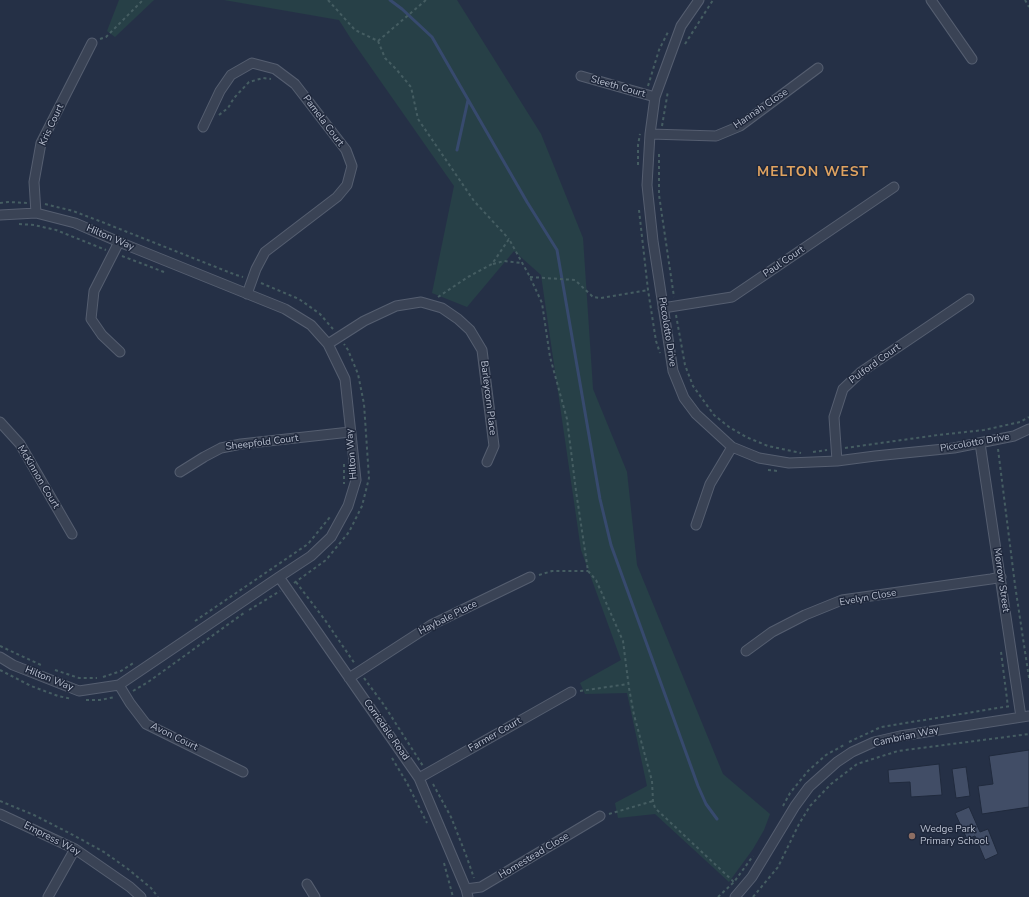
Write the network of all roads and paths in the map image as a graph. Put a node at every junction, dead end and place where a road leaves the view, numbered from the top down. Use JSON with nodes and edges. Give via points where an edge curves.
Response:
{"nodes":[{"id":1,"x":144,"y":0,"type":"edge"},
{"id":2,"x":328,"y":0,"type":"edge"},
{"id":3,"x":426,"y":0,"type":"edge"},
{"id":4,"x":699,"y":0,"type":"edge"},
{"id":5,"x":713,"y":0,"type":"edge"},
{"id":6,"x":931,"y":0,"type":"edge"},
{"id":7,"x":1024,"y":0,"type":"edge"},
{"id":8,"x":1029,"y":6,"type":"edge"},
{"id":9,"x":668,"y":32,"type":"dead end"},
{"id":10,"x":378,"y":41,"type":"junction"},
{"id":11,"x":92,"y":43,"type":"joint"},
{"id":12,"x":683,"y":47,"type":"dead end"},
{"id":13,"x":972,"y":59,"type":"dead end"},
{"id":14,"x":818,"y":68,"type":"dead end"},
{"id":15,"x":581,"y":76,"type":"dead end"},
{"id":16,"x":276,"y":79,"type":"dead end"},
{"id":17,"x":669,"y":85,"type":"dead end"},
{"id":18,"x":651,"y":96,"type":"junction"},
{"id":19,"x":216,"y":117,"type":"dead end"},
{"id":20,"x":203,"y":127,"type":"dead end"},
{"id":21,"x":640,"y":130,"type":"dead end"},
{"id":22,"x":650,"y":134,"type":"junction"},
{"id":23,"x":661,"y":134,"type":"junction"},
{"id":24,"x":659,"y":150,"type":"dead end"},
{"id":25,"x":638,"y":168,"type":"dead end"},
{"id":26,"x":894,"y":187,"type":"dead end"},
{"id":27,"x":639,"y":208,"type":"dead end"},
{"id":28,"x":36,"y":213,"type":"junction"},
{"id":29,"x":0,"y":215,"type":"edge"},
{"id":30,"x":509,"y":239,"type":"junction"},
{"id":31,"x":119,"y":242,"type":"junction"},
{"id":32,"x":521,"y":263,"type":"junction"},
{"id":33,"x":492,"y":264,"type":"junction"},
{"id":34,"x":246,"y":271,"type":"dead end"},
{"id":35,"x":243,"y":276,"type":"dead end"},
{"id":36,"x":530,"y":277,"type":"junction"},
{"id":37,"x":648,"y":290,"type":"junction"},
{"id":38,"x":247,"y":294,"type":"junction"},
{"id":39,"x":970,"y":299,"type":"dead end"},
{"id":40,"x":428,"y":304,"type":"junction"},
{"id":41,"x":675,"y":306,"type":"junction"},
{"id":42,"x":663,"y":308,"type":"junction"},
{"id":43,"x":328,"y":344,"type":"junction"},
{"id":44,"x":120,"y":352,"type":"dead end"},
{"id":45,"x":660,"y":355,"type":"dead end"},
{"id":46,"x":1029,"y":417,"type":"edge"},
{"id":47,"x":0,"y":422,"type":"edge"},
{"id":48,"x":1029,"y":429,"type":"edge"},
{"id":49,"x":350,"y":432,"type":"junction"},
{"id":50,"x":732,"y":447,"type":"junction"},
{"id":51,"x":981,"y":447,"type":"junction"},
{"id":52,"x":1002,"y":448,"type":"dead end"},
{"id":53,"x":836,"y":449,"type":"junction"},
{"id":54,"x":998,"y":449,"type":"junction"},
{"id":55,"x":809,"y":452,"type":"dead end"},
{"id":56,"x":802,"y":453,"type":"dead end"},
{"id":57,"x":837,"y":461,"type":"junction"},
{"id":58,"x":487,"y":462,"type":"dead end"},
{"id":59,"x":765,"y":469,"type":"dead end"},
{"id":60,"x":780,"y":471,"type":"dead end"},
{"id":61,"x":180,"y":472,"type":"dead end"},
{"id":62,"x":696,"y":525,"type":"dead end"},
{"id":63,"x":72,"y":534,"type":"dead end"},
{"id":64,"x":588,"y":571,"type":"junction"},
{"id":65,"x":279,"y":576,"type":"junction"},
{"id":66,"x":530,"y":577,"type":"joint"},
{"id":67,"x":1001,"y":577,"type":"junction"},
{"id":68,"x":746,"y":651,"type":"dead end"},
{"id":69,"x":0,"y":657,"type":"edge"},
{"id":70,"x":349,"y":678,"type":"junction"},
{"id":71,"x":1029,"y":678,"type":"edge"},
{"id":72,"x":628,"y":684,"type":"junction"},
{"id":73,"x":120,"y":685,"type":"junction"},
{"id":74,"x":571,"y":692,"type":"joint"},
{"id":75,"x":1019,"y":705,"type":"junction"},
{"id":76,"x":1025,"y":717,"type":"edge"},
{"id":77,"x":1029,"y":734,"type":"edge"},
{"id":78,"x":391,"y":756,"type":"dead end"},
{"id":79,"x":243,"y":772,"type":"dead end"},
{"id":80,"x":419,"y":778,"type":"junction"},
{"id":81,"x":653,"y":801,"type":"junction"},
{"id":82,"x":780,"y":812,"type":"dead end"},
{"id":83,"x":0,"y":814,"type":"edge"},
{"id":84,"x":600,"y":816,"type":"joint"},
{"id":85,"x":428,"y":825,"type":"dead end"},
{"id":86,"x":75,"y":849,"type":"junction"},
{"id":87,"x":753,"y":855,"type":"dead end"},
{"id":88,"x":444,"y":861,"type":"dead end"},
{"id":89,"x":734,"y":882,"type":"junction"},
{"id":90,"x":307,"y":884,"type":"dead end"},
{"id":91,"x":742,"y":890,"type":"junction"},
{"id":92,"x":467,"y":893,"type":"edge"},
{"id":93,"x":48,"y":897,"type":"edge"},
{"id":94,"x":141,"y":897,"type":"edge"},
{"id":95,"x":315,"y":897,"type":"edge"},
{"id":96,"x":453,"y":897,"type":"edge"},
{"id":97,"x":718,"y":897,"type":"edge"},
{"id":98,"x":735,"y":897,"type":"edge"},
{"id":99,"x":753,"y":897,"type":"edge"}],
"edges":[{"from":1,"to":11,"type":"path","via":[[106,36]]},
{"from":2,"to":10,"type":"path","via":[[355,30]]},
{"from":3,"to":10,"type":"path"},
{"from":4,"to":18,"type":"street","name":"Piccolotto Drive","via":[[681,26]]},
{"from":5,"to":12,"type":"path"},
{"from":6,"to":13,"type":"street"},
{"from":7,"to":8,"type":"path"},
{"from":9,"to":18,"type":"path","via":[[659,50],[649,83]]},
{"from":10,"to":30,"type":"path","via":[[385,58],[411,87],[418,119],[474,201]]},
{"from":11,"to":28,"type":"street","name":"Kris Court","via":[[41,142],[34,182]]},
{"from":14,"to":23,"type":"street","name":"Hannah Close","via":[[740,126],[716,136]]},
{"from":15,"to":18,"type":"street","name":"Sleeth Court"},
{"from":16,"to":19,"type":"path","via":[[263,78],[249,82],[228,108]]},
{"from":17,"to":23,"type":"path"},
{"from":18,"to":22,"type":"street","name":"Piccolotto Drive"},
{"from":20,"to":38,"type":"street","name":"Pamela Court","via":[[220,91],[231,75],[252,64],[275,69],[295,84],[346,150],[352,166],[347,185],[337,197],[265,252]]},
{"from":21,"to":25,"type":"path"},
{"from":22,"to":23,"type":"street","name":"Hannah Close"},
{"from":22,"to":42,"type":"street","name":"Piccolotto Drive","via":[[647,185]]},
{"from":24,"to":41,"type":"path","via":[[659,195]]},
{"from":26,"to":41,"type":"street","name":"Paul Court","via":[[732,298]]},
{"from":27,"to":37,"type":"path"},
{"from":28,"to":29,"type":"street","name":"Hilton Way"},
{"from":28,"to":31,"type":"street","name":"Hilton Way","via":[[75,223]]},
{"from":30,"to":32,"type":"path"},
{"from":30,"to":33,"type":"path"},
{"from":31,"to":38,"type":"street","name":"Hilton Way"},
{"from":31,"to":44,"type":"street","via":[[94,291],[91,319],[102,335]]},
{"from":32,"to":33,"type":"path","via":[[504,261]]},
{"from":32,"to":36,"type":"path"},
{"from":33,"to":40,"type":"path"},
{"from":34,"to":35,"type":"path"},
{"from":36,"to":37,"type":"path","via":[[575,280],[593,297],[600,298]]},
{"from":36,"to":64,"type":"path","via":[[542,303],[550,357],[567,419]]},
{"from":37,"to":45,"type":"path"},
{"from":38,"to":43,"type":"street","name":"Hilton Way","via":[[285,309],[311,325]]},
{"from":39,"to":53,"type":"street","name":"Pulford Court","via":[[861,372],[843,389],[834,417]]},
{"from":40,"to":43,"type":"street","name":"Barleycorn Place","via":[[421,302],[396,306],[364,321]]},
{"from":40,"to":58,"type":"street","name":"Barleycorn Place","via":[[442,308],[458,319],[470,330],[482,350],[494,446]]},
{"from":41,"to":42,"type":"street","name":"Paul Court"},
{"from":41,"to":56,"type":"path","via":[[685,365],[693,386],[714,415],[746,437],[768,446]]},
{"from":42,"to":50,"type":"street","name":"Piccolotto Drive","via":[[673,371],[684,398],[696,414]]},
{"from":43,"to":49,"type":"street","name":"Hilton Way","via":[[345,379]]},
{"from":46,"to":53,"type":"path","via":[[1020,422],[984,430]]},
{"from":47,"to":63,"type":"street","name":"McKinnon Court","via":[[20,444]]},
{"from":48,"to":51,"type":"street","name":"Piccolotto Drive"},
{"from":49,"to":61,"type":"street","name":"Sheepfold Court","via":[[221,448]]},
{"from":49,"to":65,"type":"street","name":"Hilton Way","via":[[356,480],[348,506],[331,537],[311,556]]},
{"from":50,"to":57,"type":"street","name":"Piccolotto Drive","via":[[759,458],[789,463]]},
{"from":50,"to":62,"type":"street","via":[[710,484]]},
{"from":51,"to":54,"type":"path"},
{"from":51,"to":57,"type":"street","name":"Piccolotto Drive"},
{"from":51,"to":67,"type":"street","name":"Morrow Street"},
{"from":52,"to":54,"type":"path"},
{"from":53,"to":55,"type":"path"},
{"from":53,"to":57,"type":"street","name":"Pulford Court"},
{"from":54,"to":71,"type":"path"},
{"from":59,"to":60,"type":"path"},
{"from":64,"to":66,"type":"path","via":[[552,571]]},
{"from":64,"to":72,"type":"path","via":[[596,580],[623,641]]},
{"from":65,"to":70,"type":"street","name":"Corriedale Road"},
{"from":65,"to":73,"type":"street","name":"Hilton Way"},
{"from":66,"to":70,"type":"street","name":"Haybale Place","via":[[431,624]]},
{"from":67,"to":68,"type":"street","name":"Evelyn Close","via":[[842,600],[772,632]]},
{"from":67,"to":75,"type":"street","name":"Morrow Street"},
{"from":69,"to":73,"type":"street","name":"Hilton Way","via":[[13,665],[79,691]]},
{"from":70,"to":80,"type":"street","name":"Corriedale Road"},
{"from":72,"to":74,"type":"path"},
{"from":72,"to":81,"type":"path","via":[[652,781]]},
{"from":73,"to":79,"type":"street","name":"Avon Court","via":[[146,724]]},
{"from":74,"to":80,"type":"street","name":"Farmer Court"},
{"from":75,"to":76,"type":"street","name":"Morrow Street"},
{"from":75,"to":82,"type":"path","via":[[881,727],[826,755],[794,788]]},
{"from":76,"to":91,"type":"street","name":"Cambrian Way","via":[[900,736],[874,742],[852,752],[809,787]]},
{"from":77,"to":99,"type":"path","via":[[898,751],[857,764],[831,784],[810,806],[778,867]]},
{"from":78,"to":85,"type":"path"},
{"from":80,"to":92,"type":"street","name":"Corriedale Road"},
{"from":81,"to":84,"type":"path"},
{"from":81,"to":89,"type":"path","via":[[658,812]]},
{"from":83,"to":86,"type":"street","name":"Empress Way"},
{"from":84,"to":92,"type":"street","name":"Homestead Close"},
{"from":86,"to":93,"type":"street"},
{"from":86,"to":94,"type":"street","name":"Empress Way"},
{"from":87,"to":89,"type":"path"},
{"from":88,"to":96,"type":"path"},
{"from":89,"to":91,"type":"path"},
{"from":89,"to":97,"type":"path"},
{"from":90,"to":95,"type":"street"},
{"from":91,"to":98,"type":"street","name":"Cambrian Way"}]}
